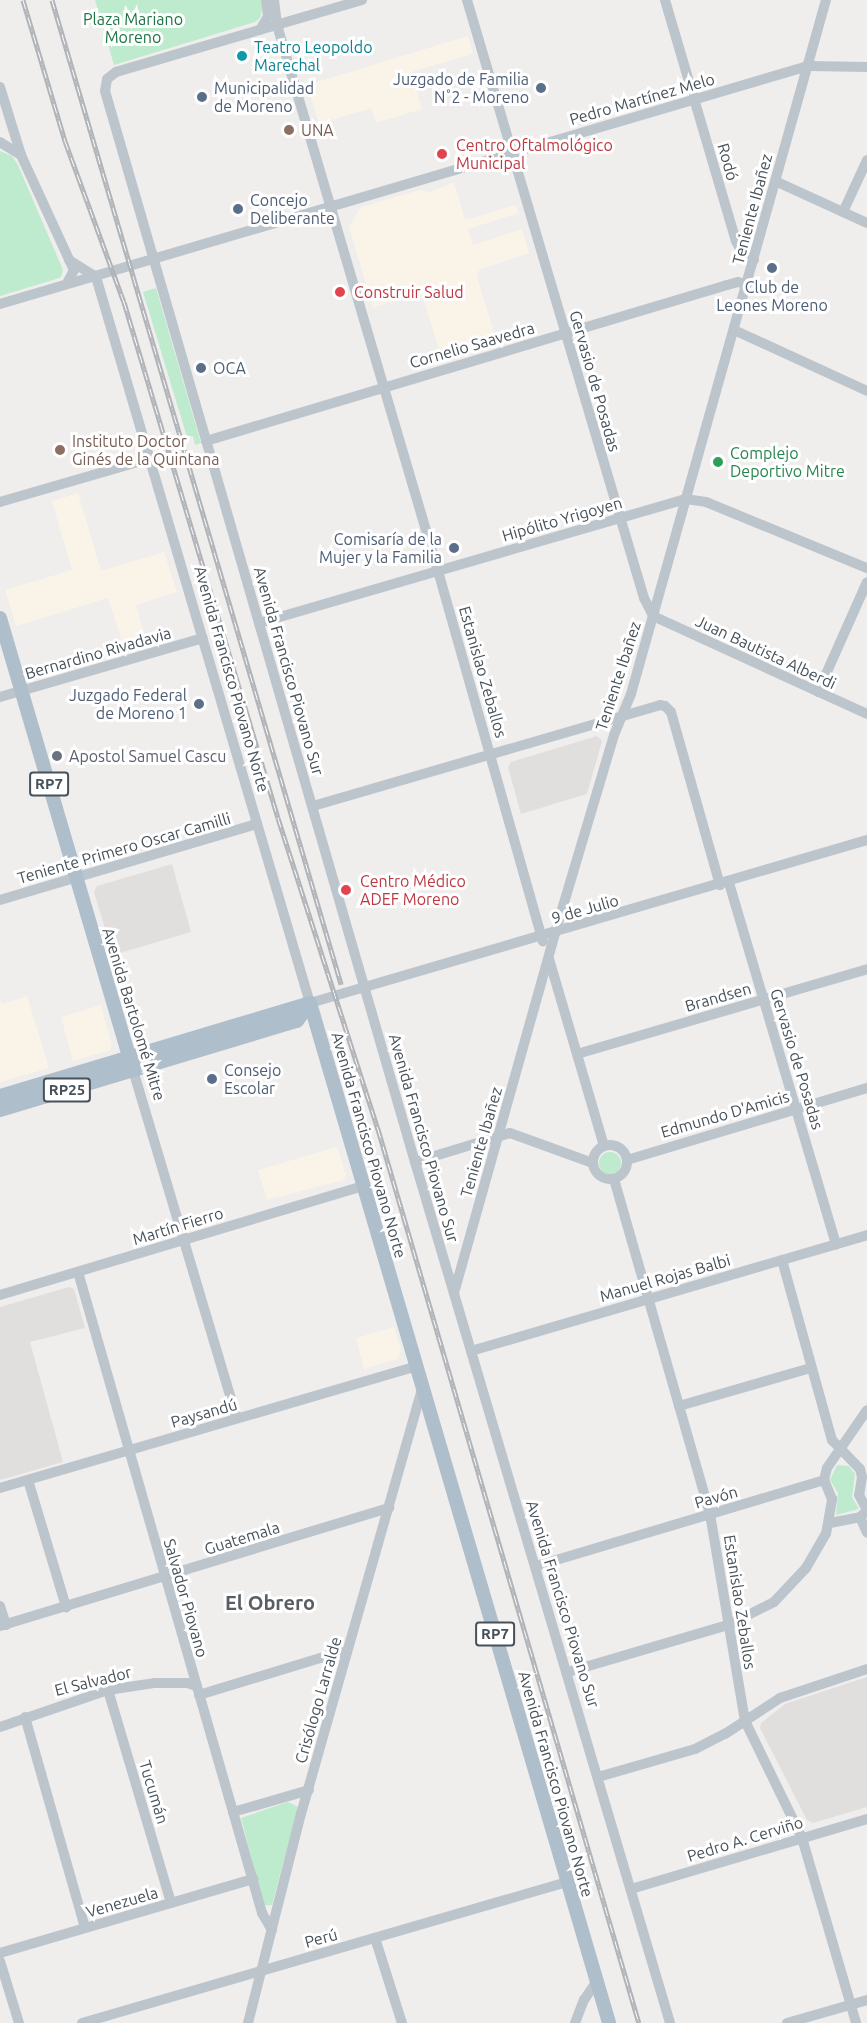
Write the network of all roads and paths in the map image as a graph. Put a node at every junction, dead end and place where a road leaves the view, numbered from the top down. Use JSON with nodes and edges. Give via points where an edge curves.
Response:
{"nodes":[{"id":1,"x":266,"y":0,"type":"edge"},
{"id":2,"x":274,"y":0,"type":"edge"},
{"id":3,"x":362,"y":0,"type":"edge"},
{"id":4,"x":467,"y":0,"type":"edge"},
{"id":5,"x":665,"y":0,"type":"edge"},
{"id":6,"x":826,"y":0,"type":"edge"},
{"id":7,"x":277,"y":25,"type":"junction"},
{"id":8,"x":260,"y":30,"type":"junction"},
{"id":9,"x":808,"y":66,"type":"junction"},
{"id":10,"x":867,"y":67,"type":"edge"},
{"id":11,"x":0,"y":87,"type":"edge"},
{"id":12,"x":694,"y":99,"type":"junction"},
{"id":13,"x":0,"y":142,"type":"edge"},
{"id":14,"x":512,"y":153,"type":"junction"},
{"id":15,"x":21,"y":155,"type":"junction"},
{"id":16,"x":867,"y":160,"type":"edge"},
{"id":17,"x":775,"y":181,"type":"junction"},
{"id":18,"x":332,"y":207,"type":"junction"},
{"id":19,"x":843,"y":212,"type":"junction"},
{"id":20,"x":867,"y":223,"type":"edge"},
{"id":21,"x":69,"y":260,"type":"junction"},
{"id":22,"x":153,"y":260,"type":"junction"},
{"id":23,"x":753,"y":260,"type":"junction"},
{"id":24,"x":96,"y":277,"type":"junction"},
{"id":25,"x":67,"y":284,"type":"junction"},
{"id":26,"x":747,"y":284,"type":"junction"},
{"id":27,"x":0,"y":304,"type":"edge"},
{"id":28,"x":734,"y":330,"type":"junction"},
{"id":29,"x":566,"y":334,"type":"junction"},
{"id":30,"x":384,"y":387,"type":"junction"},
{"id":31,"x":867,"y":392,"type":"edge"},
{"id":32,"x":206,"y":441,"type":"junction"},
{"id":33,"x":151,"y":458,"type":"junction"},
{"id":34,"x":685,"y":499,"type":"junction"},
{"id":35,"x":0,"y":502,"type":"edge"},
{"id":36,"x":620,"y":518,"type":"junction"},
{"id":37,"x":867,"y":568,"type":"edge"},
{"id":38,"x":438,"y":571,"type":"junction"},
{"id":39,"x":867,"y":582,"type":"edge"},
{"id":40,"x":653,"y":616,"type":"junction"},
{"id":41,"x":0,"y":618,"type":"edge"},
{"id":42,"x":259,"y":623,"type":"junction"},
{"id":43,"x":203,"y":638,"type":"junction"},
{"id":44,"x":21,"y":691,"type":"junction"},
{"id":45,"x":818,"y":692,"type":"junction"},
{"id":46,"x":0,"y":697,"type":"edge"},
{"id":47,"x":867,"y":714,"type":"edge"},
{"id":48,"x":622,"y":716,"type":"junction"},
{"id":49,"x":491,"y":754,"type":"junction"},
{"id":50,"x":313,"y":806,"type":"junction"},
{"id":51,"x":257,"y":825,"type":"junction"},
{"id":52,"x":867,"y":840,"type":"edge"},
{"id":53,"x":77,"y":877,"type":"junction"},
{"id":54,"x":724,"y":884,"type":"junction"},
{"id":55,"x":0,"y":900,"type":"edge"},
{"id":56,"x":555,"y":933,"type":"junction"},
{"id":57,"x":542,"y":937,"type":"junction"},
{"id":58,"x":548,"y":957,"type":"junction"},
{"id":59,"x":867,"y":969,"type":"edge"},
{"id":60,"x":364,"y":987,"type":"junction"},
{"id":61,"x":764,"y":999,"type":"junction"},
{"id":62,"x":310,"y":1003,"type":"junction"},
{"id":63,"x":577,"y":1054,"type":"junction"},
{"id":64,"x":129,"y":1056,"type":"junction"},
{"id":65,"x":133,"y":1070,"type":"junction"},
{"id":66,"x":867,"y":1088,"type":"edge"},
{"id":67,"x":0,"y":1096,"type":"edge"},
{"id":68,"x":796,"y":1109,"type":"junction"},
{"id":69,"x":0,"y":1110,"type":"edge"},
{"id":70,"x":499,"y":1135,"type":"junction"},
{"id":71,"x":604,"y":1146,"type":"junction"},
{"id":72,"x":627,"y":1160,"type":"junction"},
{"id":73,"x":415,"y":1162,"type":"junction"},
{"id":74,"x":593,"y":1163,"type":"junction"},
{"id":75,"x":614,"y":1179,"type":"junction"},
{"id":76,"x":364,"y":1186,"type":"junction"},
{"id":77,"x":867,"y":1235,"type":"edge"},
{"id":78,"x":184,"y":1239,"type":"junction"},
{"id":79,"x":836,"y":1244,"type":"junction"},
{"id":80,"x":782,"y":1260,"type":"junction"},
{"id":81,"x":78,"y":1272,"type":"junction"},
{"id":82,"x":1,"y":1291,"type":"edge"},
{"id":83,"x":454,"y":1294,"type":"junction"},
{"id":84,"x":648,"y":1298,"type":"junction"},
{"id":85,"x":471,"y":1351,"type":"junction"},
{"id":86,"x":416,"y":1366,"type":"junction"},
{"id":87,"x":811,"y":1368,"type":"junction"},
{"id":88,"x":423,"y":1387,"type":"junction"},
{"id":89,"x":679,"y":1406,"type":"junction"},
{"id":90,"x":867,"y":1410,"type":"edge"},
{"id":91,"x":237,"y":1418,"type":"junction"},
{"id":92,"x":129,"y":1450,"type":"junction"},
{"id":93,"x":838,"y":1450,"type":"junction"},
{"id":94,"x":28,"y":1480,"type":"junction"},
{"id":95,"x":824,"y":1480,"type":"junction"},
{"id":96,"x":0,"y":1488,"type":"edge"},
{"id":97,"x":388,"y":1508,"type":"junction"},
{"id":98,"x":865,"y":1513,"type":"edge"},
{"id":99,"x":710,"y":1514,"type":"junction"},
{"id":100,"x":830,"y":1523,"type":"junction"},
{"id":101,"x":867,"y":1533,"type":"edge"},
{"id":102,"x":536,"y":1566,"type":"junction"},
{"id":103,"x":164,"y":1578,"type":"junction"},
{"id":104,"x":0,"y":1606,"type":"edge"},
{"id":105,"x":66,"y":1607,"type":"junction"},
{"id":106,"x":3,"y":1625,"type":"edge"},
{"id":107,"x":728,"y":1625,"type":"junction"},
{"id":108,"x":348,"y":1652,"type":"junction"},
{"id":109,"x":867,"y":1669,"type":"edge"},
{"id":110,"x":568,"y":1672,"type":"junction"},
{"id":111,"x":108,"y":1690,"type":"junction"},
{"id":112,"x":198,"y":1690,"type":"junction"},
{"id":113,"x":26,"y":1717,"type":"junction"},
{"id":114,"x":745,"y":1721,"type":"junction"},
{"id":115,"x":0,"y":1727,"type":"edge"},
{"id":116,"x":598,"y":1777,"type":"junction"},
{"id":117,"x":309,"y":1790,"type":"junction"},
{"id":118,"x":233,"y":1812,"type":"junction"},
{"id":119,"x":867,"y":1819,"type":"edge"},
{"id":120,"x":802,"y":1838,"type":"junction"},
{"id":121,"x":253,"y":1879,"type":"junction"},
{"id":122,"x":567,"y":1882,"type":"junction"},
{"id":123,"x":631,"y":1889,"type":"junction"},
{"id":124,"x":171,"y":1903,"type":"junction"},
{"id":125,"x":85,"y":1928,"type":"junction"},
{"id":126,"x":272,"y":1930,"type":"junction"},
{"id":127,"x":375,"y":1938,"type":"junction"},
{"id":128,"x":0,"y":1953,"type":"edge"},
{"id":129,"x":0,"y":1960,"type":"edge"},
{"id":130,"x":261,"y":1970,"type":"junction"},
{"id":131,"x":597,"y":1981,"type":"junction"},
{"id":132,"x":867,"y":2000,"type":"edge"},
{"id":133,"x":851,"y":2005,"type":"junction"},
{"id":134,"x":19,"y":2023,"type":"edge"},
{"id":135,"x":82,"y":2023,"type":"edge"},
{"id":136,"x":249,"y":2023,"type":"edge"},
{"id":137,"x":402,"y":2023,"type":"edge"},
{"id":138,"x":575,"y":2023,"type":"edge"},
{"id":139,"x":609,"y":2023,"type":"edge"},
{"id":140,"x":670,"y":2023,"type":"edge"},
{"id":141,"x":787,"y":2023,"type":"edge"},
{"id":142,"x":856,"y":2023,"type":"edge"}],
"edges":[{"from":1,"to":8,"type":"street","via":[[268,16]]},
{"from":2,"to":7,"type":"street","name":"Estanislao Zeballos"},
{"from":3,"to":7,"type":"street"},
{"from":4,"to":14,"type":"street","name":"Gervasio de Posadas"},
{"from":5,"to":12,"type":"street","name":"Rodó"},
{"from":6,"to":9,"type":"street","name":"Teniente Ibañez"},
{"from":7,"to":8,"type":"street"},
{"from":7,"to":18,"type":"street","name":"Estanislao Zeballos"},
{"from":8,"to":22,"type":"street","name":"Avenida Francisco Piovano Sur","via":[[116,72],[107,79],[105,91]]},
{"from":9,"to":10,"type":"street","name":"Pedro Martínez Melo"},
{"from":9,"to":12,"type":"street","name":"Pedro Martínez Melo"},
{"from":9,"to":17,"type":"street","name":"Teniente Ibañez"},
{"from":11,"to":15,"type":"street"},
{"from":12,"to":14,"type":"street","name":"Pedro Martínez Melo"},
{"from":12,"to":23,"type":"street","name":"Rodó","via":[[735,241],[743,255]]},
{"from":13,"to":15,"type":"street"},
{"from":14,"to":18,"type":"street","name":"Pedro Martínez Melo"},
{"from":14,"to":29,"type":"street","name":"Gervasio de Posadas"},
{"from":15,"to":21,"type":"street"},
{"from":16,"to":19,"type":"street"},
{"from":17,"to":19,"type":"street"},
{"from":17,"to":23,"type":"street","name":"Teniente Ibañez"},
{"from":18,"to":22,"type":"street","name":"Pedro Martínez Melo"},
{"from":18,"to":30,"type":"street","name":"Estanislao Zeballos"},
{"from":19,"to":20,"type":"street"},
{"from":21,"to":24,"type":"street"},
{"from":21,"to":25,"type":"street","via":[[74,270]]},
{"from":22,"to":24,"type":"street","name":"Pedro Martínez Melo"},
{"from":22,"to":32,"type":"street","name":"Avenida Francisco Piovano Sur"},
{"from":23,"to":26,"type":"street","name":"Teniente Ibañez"},
{"from":24,"to":25,"type":"street","name":"Pedro Martínez Melo"},
{"from":24,"to":33,"type":"street","name":"Avenida Francisco Piovano Norte"},
{"from":25,"to":27,"type":"street","name":"Pedro Martínez Melo"},
{"from":26,"to":28,"type":"street","name":"Teniente Ibañez"},
{"from":26,"to":29,"type":"street","name":"Cornelio Saavedra","via":[[738,282]]},
{"from":28,"to":31,"type":"street"},
{"from":28,"to":34,"type":"street","name":"Teniente Ibañez"},
{"from":29,"to":30,"type":"street","name":"Cornelio Saavedra"},
{"from":29,"to":36,"type":"street","name":"Gervasio de Posadas"},
{"from":30,"to":32,"type":"street","name":"Cornelio Saavedra"},
{"from":30,"to":38,"type":"street","name":"Estanislao Zeballos"},
{"from":32,"to":42,"type":"street","name":"Avenida Francisco Piovano Sur"},
{"from":33,"to":35,"type":"street"},
{"from":33,"to":43,"type":"street","name":"Avenida Francisco Piovano Norte"},
{"from":34,"to":36,"type":"street","name":"Hipólito Yrigoyen"},
{"from":34,"to":37,"type":"street","name":"Hipólito Yrigoyen","via":[[706,502]]},
{"from":34,"to":40,"type":"street","name":"Teniente Ibañez"},
{"from":36,"to":38,"type":"street","name":"Hipólito Yrigoyen"},
{"from":36,"to":40,"type":"street","name":"Gervasio de Posadas"},
{"from":38,"to":42,"type":"street","name":"Hipólito Yrigoyen"},
{"from":38,"to":49,"type":"street","name":"Estanislao Zeballos"},
{"from":39,"to":45,"type":"street"},
{"from":40,"to":45,"type":"street","name":"Juan Bautista Alberdi"},
{"from":40,"to":48,"type":"street","name":"Teniente Ibañez"},
{"from":41,"to":44,"type":"main road","name":"Avenida Bartolomé Mitre","number":"RP7"},
{"from":42,"to":50,"type":"street","name":"Avenida Francisco Piovano Sur"},
{"from":43,"to":44,"type":"street","name":"Bernardino Rivadavia"},
{"from":43,"to":51,"type":"street","name":"Avenida Francisco Piovano Norte"},
{"from":44,"to":46,"type":"street","name":"Bernardino Rivadavia"},
{"from":44,"to":53,"type":"main road","name":"Avenida Bartolomé Mitre","number":"RP7"},
{"from":45,"to":47,"type":"street","name":"Juan Bautista Alberdi"},
{"from":48,"to":49,"type":"street"},
{"from":48,"to":54,"type":"street","name":"Gervasio de Posadas","via":[[665,706],[670,712]]},
{"from":48,"to":56,"type":"street","name":"Teniente Ibañez"},
{"from":49,"to":50,"type":"street"},
{"from":49,"to":57,"type":"street","name":"Estanislao Zeballos"},
{"from":50,"to":60,"type":"street","name":"Avenida Francisco Piovano Sur"},
{"from":51,"to":53,"type":"street","name":"Teniente Primero Oscar Camilli"},
{"from":51,"to":62,"type":"street","name":"Avenida Francisco Piovano Norte"},
{"from":52,"to":54,"type":"street","name":"9 de Julio"},
{"from":53,"to":55,"type":"street","name":"Teniente Primero Oscar Camilli"},
{"from":53,"to":64,"type":"main road","name":"Avenida Bartolomé Mitre","number":"RP7"},
{"from":54,"to":56,"type":"street","name":"9 de Julio"},
{"from":54,"to":61,"type":"street","name":"Gervasio de Posadas"},
{"from":56,"to":57,"type":"street","name":"9 de Julio"},
{"from":56,"to":58,"type":"street","name":"Teniente Ibañez"},
{"from":57,"to":58,"type":"street","name":"Estanislao Zeballos"},
{"from":57,"to":60,"type":"street","name":"9 de Julio"},
{"from":58,"to":63,"type":"street","name":"Estanislao Zeballos"},
{"from":58,"to":70,"type":"street","name":"Teniente Ibañez"},
{"from":59,"to":61,"type":"street","name":"Brandsen"},
{"from":60,"to":62,"type":"street","name":"9 de Julio"},
{"from":60,"to":73,"type":"street","name":"Avenida Francisco Piovano Sur"},
{"from":61,"to":63,"type":"street","name":"Brandsen"},
{"from":61,"to":68,"type":"street","name":"Gervasio de Posadas"},
{"from":62,"to":64,"type":"main road"},
{"from":62,"to":65,"type":"main road","via":[[297,1021]]},
{"from":62,"to":76,"type":"main road","name":"Avenida Francisco Piovano Norte","number":"RP7"},
{"from":63,"to":71,"type":"street","name":"Estanislao Zeballos"},
{"from":64,"to":65,"type":"main road","name":"Avenida Bartolomé Mitre","number":"RP7"},
{"from":64,"to":67,"type":"main road","number":"RP25"},
{"from":65,"to":69,"type":"main road","number":"RP25"},
{"from":65,"to":78,"type":"street","name":"Avenida Bartolomé Mitre"},
{"from":66,"to":68,"type":"street","name":"Edmundo D'Amicis"},
{"from":68,"to":72,"type":"street","name":"Edmundo D'Amicis"},
{"from":68,"to":79,"type":"street","name":"Gervasio de Posadas"},
{"from":70,"to":73,"type":"street"},
{"from":70,"to":74,"type":"street","via":[[517,1134]]},
{"from":70,"to":83,"type":"street","name":"Teniente Ibañez"},
{"from":71,"to":72,"type":"street","via":[[618,1148]]},
{"from":71,"to":74,"type":"street","via":[[597,1151]]},
{"from":72,"to":75,"type":"street","via":[[622,1175]]},
{"from":73,"to":83,"type":"street","name":"Avenida Francisco Piovano Sur"},
{"from":74,"to":75,"type":"street","via":[[603,1178]]},
{"from":75,"to":84,"type":"street","name":"Estanislao Zeballos"},
{"from":76,"to":78,"type":"street","name":"Martín Fierro"},
{"from":76,"to":86,"type":"main road","name":"Avenida Francisco Piovano Norte","number":"RP7"},
{"from":77,"to":79,"type":"street","name":"Manuel Rojas Balbi"},
{"from":78,"to":81,"type":"street","name":"Martín Fierro"},
{"from":78,"to":91,"type":"street","name":"Avenida Bartolomé Mitre"},
{"from":79,"to":80,"type":"street","name":"Manuel Rojas Balbi"},
{"from":80,"to":84,"type":"street","name":"Manuel Rojas Balbi"},
{"from":80,"to":87,"type":"street"},
{"from":81,"to":82,"type":"street","name":"Martín Fierro"},
{"from":81,"to":92,"type":"street","name":"Salvador Piovano"},
{"from":83,"to":85,"type":"street","name":"Avenida Francisco Piovano Sur"},
{"from":84,"to":85,"type":"street","name":"Manuel Rojas Balbi"},
{"from":84,"to":89,"type":"street","name":"Estanislao Zeballos"},
{"from":85,"to":102,"type":"street","name":"Avenida Francisco Piovano Sur"},
{"from":86,"to":88,"type":"main road","name":"Avenida Francisco Piovano Norte","number":"RP7"},
{"from":86,"to":91,"type":"street","name":"Paysandú"},
{"from":87,"to":89,"type":"street"},
{"from":87,"to":93,"type":"street"},
{"from":88,"to":97,"type":"street","name":"Crisólogo Larralde"},
{"from":88,"to":122,"type":"main road","name":"Avenida Francisco Piovano Norte","number":"RP7"},
{"from":89,"to":99,"type":"street","name":"Estanislao Zeballos"},
{"from":90,"to":93,"type":"street"},
{"from":91,"to":92,"type":"street","name":"Paysandú"},
{"from":92,"to":94,"type":"street","name":"Paysandú"},
{"from":92,"to":103,"type":"street","name":"Salvador Piovano"},
{"from":93,"to":95,"type":"street"},
{"from":93,"to":98,"type":"street","via":[[860,1469],[859,1494]]},
{"from":94,"to":96,"type":"street","name":"Paysandú"},
{"from":94,"to":105,"type":"street"},
{"from":95,"to":99,"type":"street","name":"Pavón"},
{"from":95,"to":100,"type":"street","via":[[832,1493]]},
{"from":97,"to":103,"type":"street","name":"Guatemala"},
{"from":97,"to":108,"type":"street","name":"Crisólogo Larralde"},
{"from":98,"to":100,"type":"street"},
{"from":98,"to":101,"type":"street"},
{"from":99,"to":102,"type":"street","name":"Pavón"},
{"from":99,"to":107,"type":"street","name":"Estanislao Zeballos"},
{"from":100,"to":107,"type":"street","via":[[820,1549],[791,1587],[774,1602]]},
{"from":102,"to":110,"type":"street","name":"Avenida Francisco Piovano Sur"},
{"from":103,"to":105,"type":"street","name":"Guatemala"},
{"from":103,"to":112,"type":"street","name":"Salvador Piovano"},
{"from":104,"to":106,"type":"street"},
{"from":105,"to":106,"type":"street","name":"Guatemala"},
{"from":107,"to":110,"type":"street"},
{"from":107,"to":114,"type":"street","name":"Estanislao Zeballos"},
{"from":108,"to":112,"type":"street","name":"El Salvador"},
{"from":108,"to":117,"type":"street","name":"Crisólogo Larralde"},
{"from":109,"to":114,"type":"street","via":[[787,1695]]},
{"from":110,"to":116,"type":"street","name":"Avenida Francisco Piovano Sur"},
{"from":111,"to":112,"type":"street","name":"El Salvador","via":[[187,1683]]},
{"from":111,"to":113,"type":"street","name":"El Salvador"},
{"from":111,"to":124,"type":"street","name":"Tucumán"},
{"from":112,"to":118,"type":"street","name":"Salvador Piovano"},
{"from":113,"to":115,"type":"street","name":"El Salvador"},
{"from":113,"to":125,"type":"street"},
{"from":114,"to":116,"type":"street","via":[[695,1749]]},
{"from":114,"to":120,"type":"street","name":"Estanislao Zeballos"},
{"from":116,"to":123,"type":"street","name":"Avenida Francisco Piovano Sur"},
{"from":117,"to":118,"type":"street"},
{"from":117,"to":126,"type":"street","name":"Crisólogo Larralde"},
{"from":118,"to":121,"type":"street","name":"Salvador Piovano"},
{"from":119,"to":120,"type":"street","name":"Pedro A. Cerviño"},
{"from":120,"to":123,"type":"street","name":"Pedro A. Cerviño"},
{"from":120,"to":133,"type":"street","name":"Estanislao Zeballos"},
{"from":121,"to":124,"type":"street","name":"Venezuela"},
{"from":121,"to":126,"type":"street","name":"Salvador Piovano","via":[[262,1913]]},
{"from":122,"to":127,"type":"street","name":"Perú"},
{"from":122,"to":131,"type":"main road","name":"Avenida Francisco Piovano Norte","number":"RP7"},
{"from":123,"to":140,"type":"street","name":"Avenida Francisco Piovano Sur"},
{"from":124,"to":125,"type":"street","name":"Venezuela"},
{"from":125,"to":128,"type":"street","name":"Venezuela"},
{"from":126,"to":130,"type":"street","name":"Crisólogo Larralde"},
{"from":127,"to":130,"type":"street","name":"Perú"},
{"from":127,"to":137,"type":"street"},
{"from":129,"to":134,"type":"street"},
{"from":130,"to":135,"type":"street","name":"Perú"},
{"from":130,"to":136,"type":"street","name":"Crisólogo Larralde"},
{"from":131,"to":138,"type":"street"},
{"from":131,"to":139,"type":"main road","name":"Avenida Francisco Piovano Norte","number":"RP7"},
{"from":132,"to":133,"type":"street"},
{"from":133,"to":141,"type":"street"},
{"from":133,"to":142,"type":"street","name":"Estanislao Zeballos"}]}
